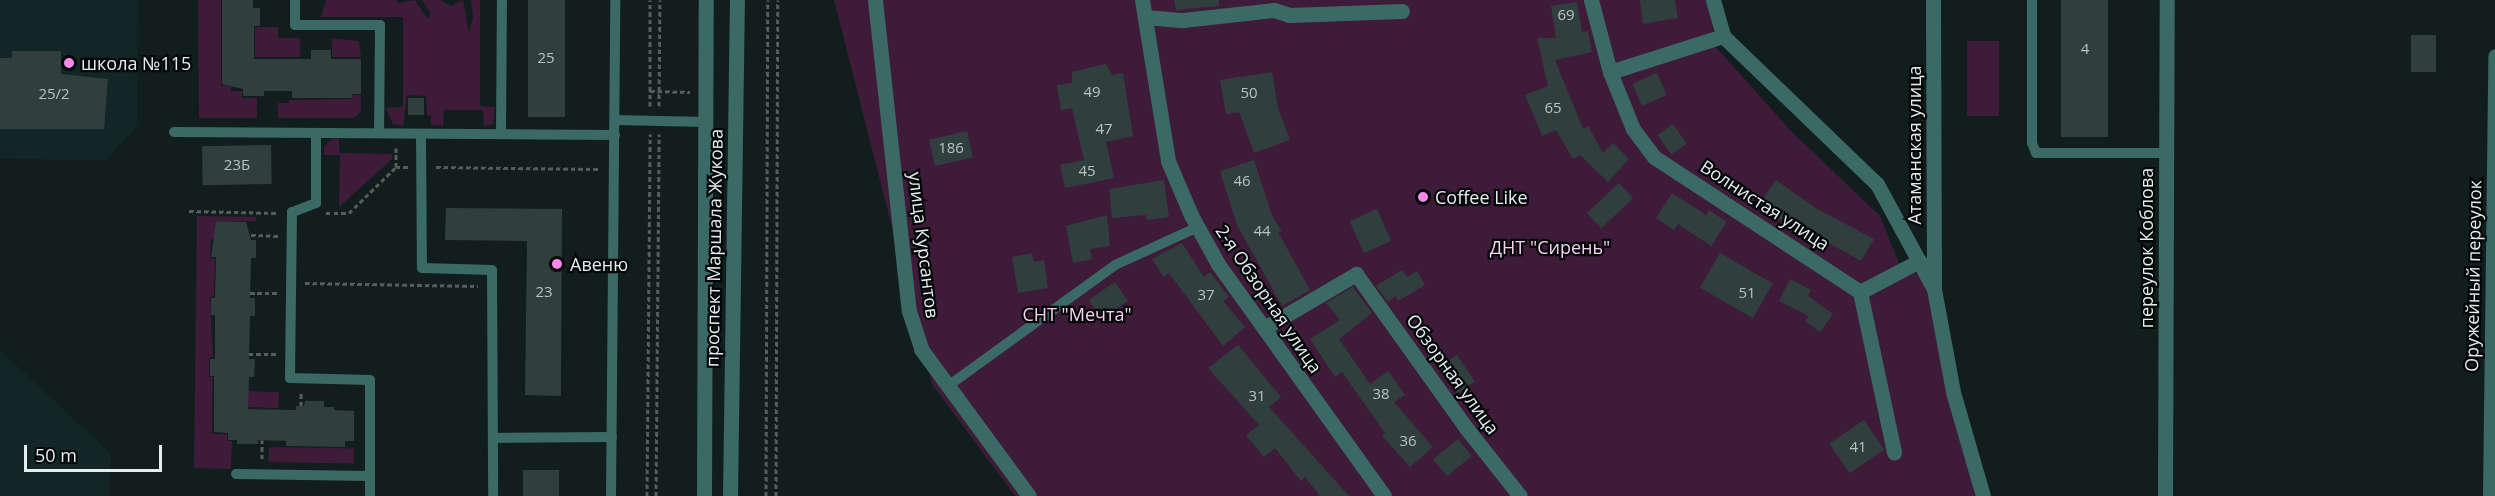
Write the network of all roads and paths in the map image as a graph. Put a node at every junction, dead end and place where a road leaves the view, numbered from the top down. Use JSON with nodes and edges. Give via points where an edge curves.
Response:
{"nodes":[{"id":1,"x":295,"y":0,"type":"edge"},
{"id":2,"x":502,"y":0,"type":"edge"},
{"id":3,"x":615,"y":0,"type":"edge"},
{"id":4,"x":650,"y":0,"type":"edge"},
{"id":5,"x":660,"y":0,"type":"edge"},
{"id":6,"x":706,"y":0,"type":"edge"},
{"id":7,"x":736,"y":0,"type":"edge"},
{"id":8,"x":768,"y":0,"type":"edge"},
{"id":9,"x":778,"y":0,"type":"edge"},
{"id":10,"x":875,"y":0,"type":"edge"},
{"id":11,"x":1142,"y":0,"type":"edge"},
{"id":12,"x":1591,"y":0,"type":"edge"},
{"id":13,"x":1713,"y":0,"type":"edge"},
{"id":14,"x":1934,"y":0,"type":"edge"},
{"id":15,"x":2032,"y":0,"type":"edge"},
{"id":16,"x":2167,"y":0,"type":"edge"},
{"id":17,"x":1402,"y":11,"type":"dead end"},
{"id":18,"x":1145,"y":18,"type":"junction"},
{"id":19,"x":1723,"y":36,"type":"junction"},
{"id":20,"x":2495,"y":56,"type":"edge"},
{"id":21,"x":1610,"y":72,"type":"junction"},
{"id":22,"x":615,"y":120,"type":"junction"},
{"id":23,"x":654,"y":121,"type":"junction"},
{"id":24,"x":706,"y":122,"type":"junction"},
{"id":25,"x":174,"y":132,"type":"dead end"},
{"id":26,"x":316,"y":133,"type":"junction"},
{"id":27,"x":379,"y":133,"type":"junction"},
{"id":28,"x":396,"y":133,"type":"junction"},
{"id":29,"x":421,"y":134,"type":"junction"},
{"id":30,"x":501,"y":134,"type":"junction"},
{"id":31,"x":615,"y":135,"type":"junction"},
{"id":32,"x":2166,"y":153,"type":"junction"},
{"id":33,"x":396,"y":167,"type":"junction"},
{"id":34,"x":421,"y":167,"type":"junction"},
{"id":35,"x":614,"y":170,"type":"junction"},
{"id":36,"x":189,"y":211,"type":"dead end"},
{"id":37,"x":292,"y":212,"type":"junction"},
{"id":38,"x":1198,"y":227,"type":"junction"},
{"id":39,"x":251,"y":235,"type":"dead end"},
{"id":40,"x":291,"y":236,"type":"junction"},
{"id":41,"x":1919,"y":261,"type":"junction"},
{"id":42,"x":492,"y":286,"type":"junction"},
{"id":43,"x":291,"y":288,"type":"junction"},
{"id":44,"x":1934,"y":289,"type":"junction"},
{"id":45,"x":1860,"y":292,"type":"junction"},
{"id":46,"x":250,"y":293,"type":"dead end"},
{"id":47,"x":1264,"y":328,"type":"junction"},
{"id":48,"x":249,"y":354,"type":"dead end"},
{"id":49,"x":290,"y":354,"type":"junction"},
{"id":50,"x":948,"y":386,"type":"junction"},
{"id":51,"x":612,"y":437,"type":"junction"},
{"id":52,"x":493,"y":438,"type":"junction"},
{"id":53,"x":262,"y":440,"type":"dead end"},
{"id":54,"x":1894,"y":452,"type":"dead end"},
{"id":55,"x":236,"y":474,"type":"dead end"},
{"id":56,"x":261,"y":475,"type":"junction"},
{"id":57,"x":369,"y":476,"type":"junction"},
{"id":58,"x":370,"y":496,"type":"edge"},
{"id":59,"x":493,"y":496,"type":"edge"},
{"id":60,"x":611,"y":496,"type":"edge"},
{"id":61,"x":647,"y":496,"type":"edge"},
{"id":62,"x":656,"y":496,"type":"edge"},
{"id":63,"x":704,"y":496,"type":"edge"},
{"id":64,"x":730,"y":496,"type":"edge"},
{"id":65,"x":766,"y":496,"type":"edge"},
{"id":66,"x":776,"y":496,"type":"edge"},
{"id":67,"x":1029,"y":496,"type":"edge"},
{"id":68,"x":1383,"y":496,"type":"edge"},
{"id":69,"x":1520,"y":496,"type":"edge"},
{"id":70,"x":1983,"y":496,"type":"edge"},
{"id":71,"x":2165,"y":496,"type":"edge"},
{"id":72,"x":2490,"y":496,"type":"edge"}],
"edges":[{"from":1,"to":27,"type":"lane","via":[[295,26],[380,25]]},
{"from":2,"to":30,"type":"lane"},
{"from":3,"to":22,"type":"lane"},
{"from":4,"to":23,"type":"path"},
{"from":5,"to":23,"type":"path"},
{"from":6,"to":24,"type":"street","name":"проспект Маршала Жукова"},
{"from":7,"to":64,"type":"street","name":"проспект Маршала Жукова"},
{"from":8,"to":65,"type":"path"},
{"from":9,"to":66,"type":"path"},
{"from":10,"to":50,"type":"street","name":"улица Курсантов","via":[[909,311],[921,349]]},
{"from":11,"to":18,"type":"street","name":"2-я Обзорная улица"},
{"from":12,"to":21,"type":"street","name":"Волнистая улица"},
{"from":13,"to":19,"type":"street"},
{"from":14,"to":44,"type":"street","name":"Атаманская улица"},
{"from":15,"to":32,"type":"lane","via":[[2032,143],[2036,153]]},
{"from":16,"to":32,"type":"street","name":"переулок Коблова"},
{"from":17,"to":18,"type":"street","via":[[1290,15],[1274,9],[1183,20]]},
{"from":18,"to":38,"type":"street","name":"2-я Обзорная улица","via":[[1167,161]]},
{"from":19,"to":21,"type":"street"},
{"from":19,"to":41,"type":"street","via":[[1877,184]]},
{"from":20,"to":72,"type":"street","name":"Оружейный переулок"},
{"from":21,"to":45,"type":"street","name":"Волнистая улица","via":[[1633,129],[1654,157]]},
{"from":22,"to":23,"type":"lane"},
{"from":22,"to":31,"type":"lane"},
{"from":23,"to":24,"type":"lane"},
{"from":23,"to":61,"type":"path"},
{"from":23,"to":62,"type":"path"},
{"from":24,"to":63,"type":"street","name":"проспект Маршала Жукова"},
{"from":25,"to":26,"type":"lane"},
{"from":26,"to":27,"type":"lane"},
{"from":26,"to":37,"type":"lane","via":[[316,203]]},
{"from":27,"to":28,"type":"lane"},
{"from":28,"to":29,"type":"lane"},
{"from":28,"to":33,"type":"path"},
{"from":29,"to":30,"type":"lane"},
{"from":29,"to":34,"type":"lane"},
{"from":30,"to":31,"type":"lane"},
{"from":31,"to":35,"type":"lane"},
{"from":32,"to":71,"type":"street","name":"переулок Коблова"},
{"from":33,"to":34,"type":"path"},
{"from":33,"to":37,"type":"path","via":[[349,213]]},
{"from":34,"to":35,"type":"path"},
{"from":34,"to":42,"type":"lane","via":[[422,268],[492,270]]},
{"from":35,"to":51,"type":"lane"},
{"from":36,"to":37,"type":"path"},
{"from":37,"to":40,"type":"lane"},
{"from":38,"to":47,"type":"street","name":"2-я Обзорная улица","via":[[1218,264]]},
{"from":38,"to":50,"type":"lane","via":[[1115,265]]},
{"from":39,"to":40,"type":"path"},
{"from":40,"to":43,"type":"lane"},
{"from":41,"to":44,"type":"street"},
{"from":41,"to":45,"type":"street"},
{"from":42,"to":43,"type":"path"},
{"from":42,"to":52,"type":"lane"},
{"from":43,"to":46,"type":"path"},
{"from":43,"to":49,"type":"lane"},
{"from":44,"to":70,"type":"street","via":[[1953,392]]},
{"from":45,"to":54,"type":"street"},
{"from":47,"to":68,"type":"street","name":"2-я Обзорная улица"},
{"from":47,"to":69,"type":"street","name":"Обзорная улица","via":[[1356,274]]},
{"from":48,"to":49,"type":"path"},
{"from":49,"to":57,"type":"lane","via":[[290,378],[370,380]]},
{"from":50,"to":67,"type":"street","name":"улица Курсантов"},
{"from":51,"to":52,"type":"lane"},
{"from":51,"to":60,"type":"lane"},
{"from":52,"to":59,"type":"lane"},
{"from":53,"to":56,"type":"path"},
{"from":55,"to":56,"type":"lane"},
{"from":56,"to":57,"type":"lane"},
{"from":57,"to":58,"type":"lane"}]}
